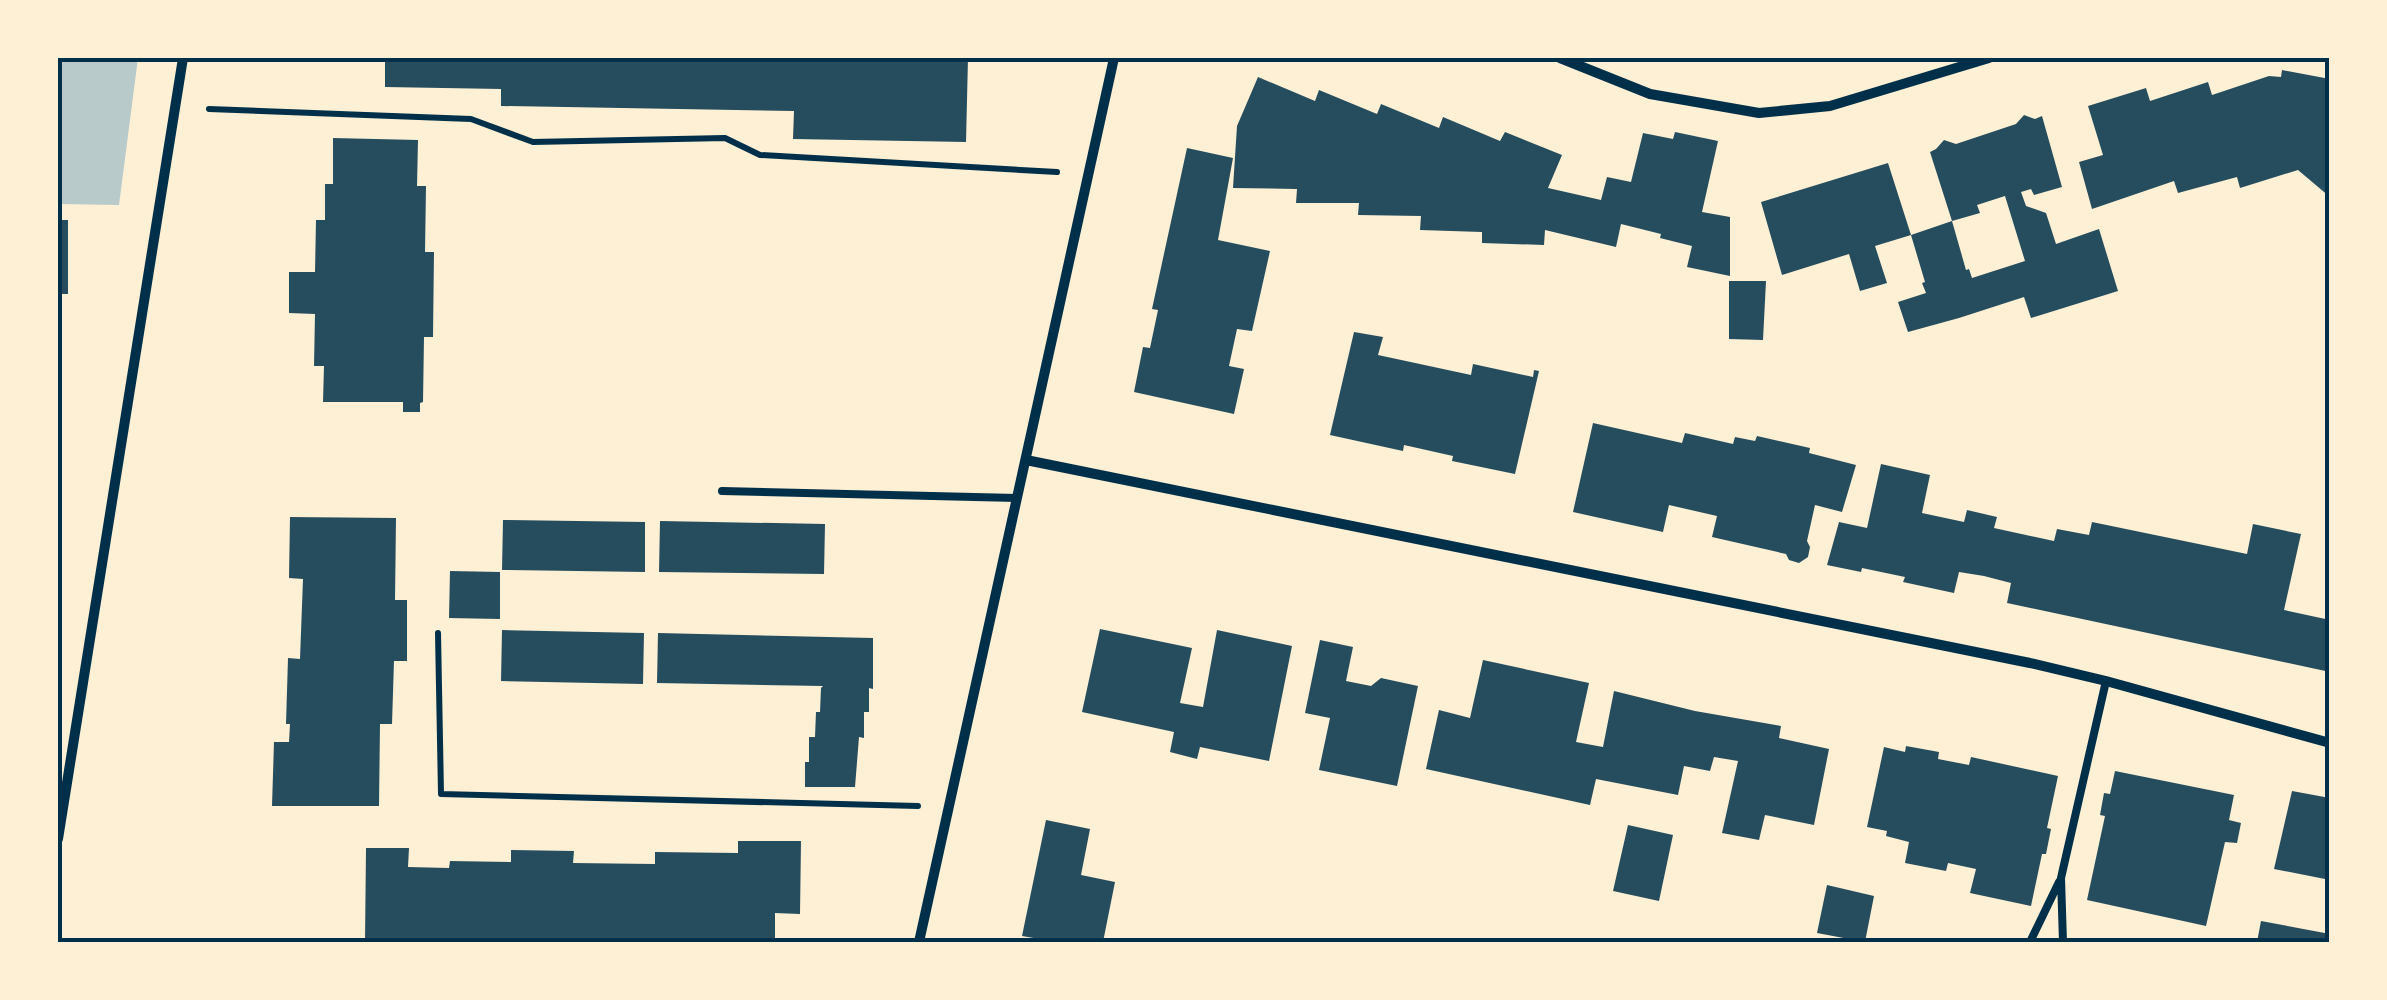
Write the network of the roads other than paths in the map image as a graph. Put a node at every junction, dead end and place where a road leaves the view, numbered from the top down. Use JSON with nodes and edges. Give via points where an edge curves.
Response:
{"nodes":[{"id":1,"x":183,"y":58,"type":"edge"},
{"id":2,"x":1114,"y":58,"type":"edge"},
{"id":3,"x":1560,"y":58,"type":"edge"},
{"id":4,"x":1989,"y":58,"type":"edge"},
{"id":5,"x":1026,"y":460,"type":"junction"},
{"id":6,"x":722,"y":491,"type":"dead end"},
{"id":7,"x":1017,"y":498,"type":"junction"},
{"id":8,"x":2106,"y":681,"type":"junction"},
{"id":9,"x":2330,"y":743,"type":"edge"},
{"id":10,"x":58,"y":839,"type":"edge"},
{"id":11,"x":2061,"y":878,"type":"junction"},
{"id":12,"x":920,"y":942,"type":"edge"},
{"id":13,"x":2030,"y":942,"type":"edge"},
{"id":14,"x":2063,"y":942,"type":"edge"}],
"edges":[{"from":1,"to":10,"type":"street"},
{"from":2,"to":5,"type":"street"},
{"from":3,"to":4,"type":"street","via":[[1650,94],[1759,114],[1830,106]]},
{"from":5,"to":7,"type":"street"},
{"from":5,"to":8,"type":"street"},
{"from":6,"to":7,"type":"lane"},
{"from":7,"to":12,"type":"street"},
{"from":8,"to":9,"type":"street"},
{"from":8,"to":11,"type":"lane"},
{"from":11,"to":13,"type":"lane"},
{"from":11,"to":14,"type":"lane"}]}
